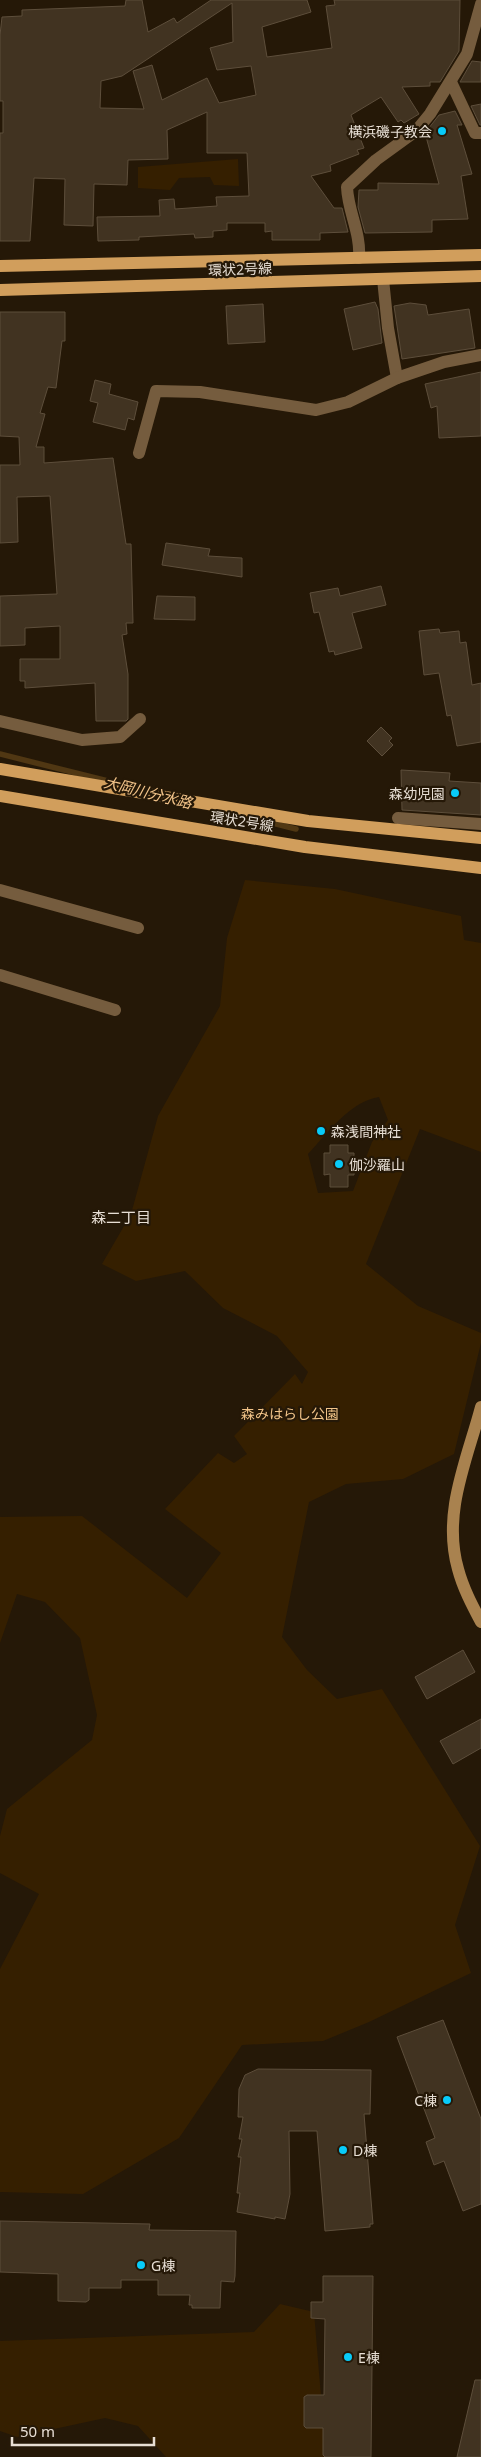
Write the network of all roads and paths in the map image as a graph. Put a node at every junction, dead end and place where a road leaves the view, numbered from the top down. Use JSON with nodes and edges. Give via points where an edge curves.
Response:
{"nodes":[{"id":1,"x":481,"y":4,"type":"edge"},
{"id":2,"x":451,"y":82,"type":"junction"},
{"id":3,"x":481,"y":133,"type":"edge"},
{"id":4,"x":481,"y":255,"type":"edge"},
{"id":5,"x":359,"y":258,"type":"junction"},
{"id":6,"x":0,"y":266,"type":"edge"},
{"id":7,"x":481,"y":276,"type":"edge"},
{"id":8,"x":383,"y":278,"type":"junction"},
{"id":9,"x":0,"y":290,"type":"edge"},
{"id":10,"x":481,"y":355,"type":"edge"},
{"id":11,"x":397,"y":378,"type":"junction"},
{"id":12,"x":139,"y":453,"type":"dead end"},
{"id":13,"x":140,"y":719,"type":"dead end"},
{"id":14,"x":0,"y":721,"type":"edge"},
{"id":15,"x":0,"y":769,"type":"edge"},
{"id":16,"x":0,"y":796,"type":"edge"},
{"id":17,"x":398,"y":818,"type":"dead end"},
{"id":18,"x":481,"y":824,"type":"edge"},
{"id":19,"x":481,"y":838,"type":"edge"},
{"id":20,"x":481,"y":868,"type":"edge"},
{"id":21,"x":0,"y":890,"type":"edge"},
{"id":22,"x":138,"y":928,"type":"dead end"},
{"id":23,"x":0,"y":976,"type":"edge"},
{"id":24,"x":115,"y":1010,"type":"dead end"},
{"id":25,"x":481,"y":1406,"type":"edge"},
{"id":26,"x":481,"y":1622,"type":"edge"}],
"edges":[{"from":1,"to":2,"type":"street","via":[[467,54]]},
{"from":2,"to":3,"type":"street","via":[[475,133]]},
{"from":2,"to":5,"type":"street","via":[[416,131],[376,160],[347,187],[360,243]]},
{"from":4,"to":5,"type":"main road","name":"環状2号線"},
{"from":5,"to":6,"type":"main road","name":"環状2号線"},
{"from":7,"to":8,"type":"main road","name":"環状2号線"},
{"from":8,"to":9,"type":"main road","name":"環状2号線"},
{"from":8,"to":11,"type":"street"},
{"from":10,"to":11,"type":"street","via":[[444,362]]},
{"from":11,"to":12,"type":"street","via":[[348,402],[316,410],[200,392],[156,392]]},
{"from":13,"to":14,"type":"street","via":[[120,737],[82,740]]},
{"from":15,"to":19,"type":"main road","name":"環状2号線","via":[[308,821]]},
{"from":16,"to":20,"type":"main road","name":"環状2号線","via":[[306,847]]},
{"from":17,"to":18,"type":"street"},
{"from":21,"to":22,"type":"street"},
{"from":23,"to":24,"type":"street"},
{"from":25,"to":26,"type":"street","via":[[455,1498],[452,1532],[462,1582]]}]}
